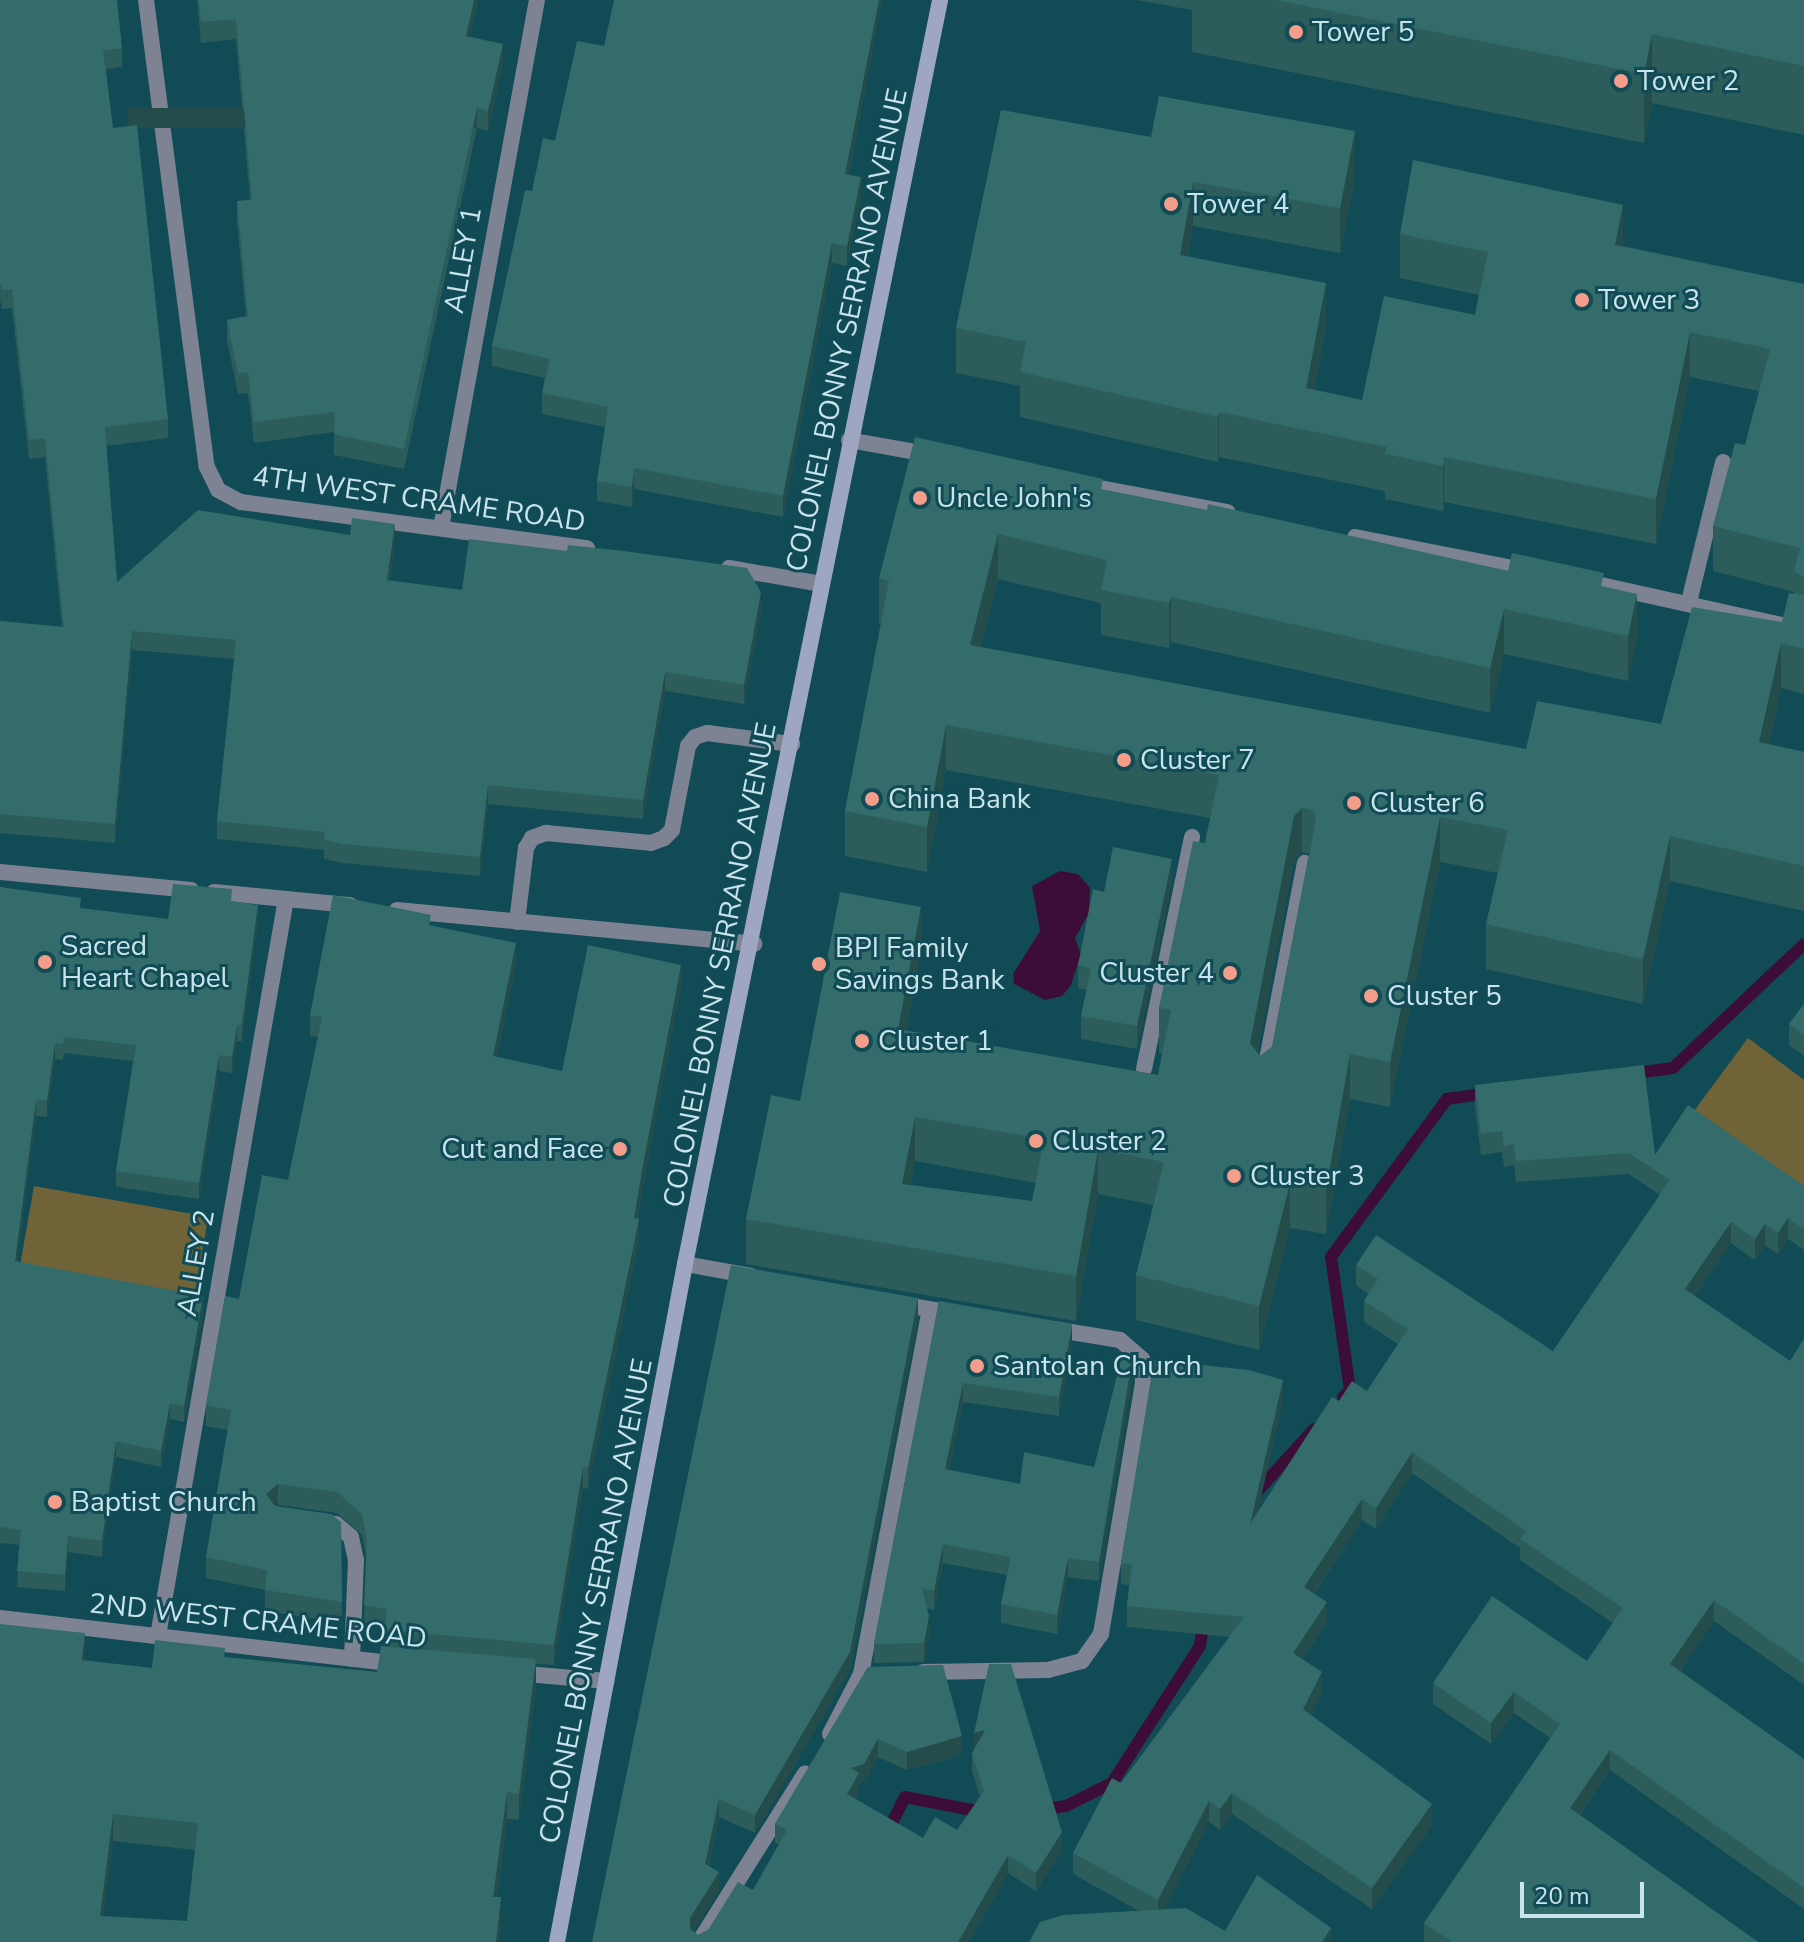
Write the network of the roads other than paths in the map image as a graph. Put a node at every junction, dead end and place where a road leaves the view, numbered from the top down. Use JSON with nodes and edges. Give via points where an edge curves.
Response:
{"nodes":[{"id":1,"x":146,"y":0,"type":"edge"},
{"id":2,"x":537,"y":0,"type":"edge"},
{"id":3,"x":940,"y":0,"type":"edge"},
{"id":4,"x":849,"y":440,"type":"junction"},
{"id":5,"x":944,"y":457,"type":"edge"},
{"id":6,"x":1723,"y":462,"type":"dead end"},
{"id":7,"x":1068,"y":481,"type":"edge"},
{"id":8,"x":1239,"y":514,"type":"edge"},
{"id":9,"x":441,"y":528,"type":"junction"},
{"id":10,"x":1332,"y":533,"type":"edge"},
{"id":11,"x":609,"y":551,"type":"edge"},
{"id":12,"x":715,"y":566,"type":"edge"},
{"id":13,"x":822,"y":584,"type":"junction"},
{"id":14,"x":1689,"y":602,"type":"junction"},
{"id":15,"x":1804,"y":630,"type":"edge"},
{"id":16,"x":792,"y":744,"type":"junction"},
{"id":17,"x":1192,"y":837,"type":"dead end"},
{"id":18,"x":1305,"y":863,"type":"edge"},
{"id":19,"x":0,"y":872,"type":"edge"},
{"id":20,"x":286,"y":899,"type":"junction"},
{"id":21,"x":517,"y":922,"type":"junction"},
{"id":22,"x":754,"y":944,"type":"junction"},
{"id":23,"x":1144,"y":1069,"type":"edge"},
{"id":24,"x":1261,"y":1090,"type":"edge"},
{"id":25,"x":685,"y":1264,"type":"junction"},
{"id":26,"x":777,"y":1281,"type":"edge"},
{"id":27,"x":884,"y":1301,"type":"edge"},
{"id":28,"x":930,"y":1309,"type":"junction"},
{"id":29,"x":973,"y":1316,"type":"edge"},
{"id":30,"x":1032,"y":1326,"type":"edge"},
{"id":31,"x":306,"y":1520,"type":"edge"},
{"id":32,"x":0,"y":1618,"type":"edge"},
{"id":33,"x":158,"y":1636,"type":"junction"},
{"id":34,"x":352,"y":1659,"type":"junction"},
{"id":35,"x":412,"y":1665,"type":"edge"},
{"id":36,"x":502,"y":1672,"type":"edge"},
{"id":37,"x":907,"y":1673,"type":"edge"},
{"id":38,"x":607,"y":1681,"type":"junction"},
{"id":39,"x":557,"y":1942,"type":"edge"},
{"id":40,"x":699,"y":1942,"type":"edge"}],
"edges":[{"from":1,"to":9,"type":"street","name":"4TH WEST CRAME ROAD","via":[[207,467],[218,490],[241,502]]},
{"from":2,"to":9,"type":"street","name":"ALLEY 1"},
{"from":3,"to":4,"type":"main road","name":"COLONEL BONNY SERRANO AVENUE"},
{"from":4,"to":5,"type":"street"},
{"from":4,"to":13,"type":"main road","name":"COLONEL BONNY SERRANO AVENUE"},
{"from":6,"to":14,"type":"street"},
{"from":7,"to":8,"type":"street"},
{"from":9,"to":11,"type":"street","name":"4TH WEST CRAME ROAD"},
{"from":10,"to":14,"type":"street"},
{"from":12,"to":13,"type":"street"},
{"from":13,"to":16,"type":"main road","name":"COLONEL BONNY SERRANO AVENUE"},
{"from":14,"to":15,"type":"street"},
{"from":16,"to":21,"type":"street","via":[[707,733],[695,737],[688,746],[672,830],[651,843],[546,833],[532,838],[526,848]]},
{"from":16,"to":22,"type":"main road","name":"COLONEL BONNY SERRANO AVENUE"},
{"from":17,"to":23,"type":"street"},
{"from":18,"to":24,"type":"street"},
{"from":19,"to":20,"type":"street"},
{"from":20,"to":21,"type":"street"},
{"from":20,"to":33,"type":"street","name":"ALLEY 2"},
{"from":21,"to":22,"type":"street"},
{"from":22,"to":25,"type":"main road","name":"COLONEL BONNY SERRANO AVENUE"},
{"from":25,"to":26,"type":"street"},
{"from":25,"to":38,"type":"main road","name":"COLONEL BONNY SERRANO AVENUE"},
{"from":27,"to":28,"type":"street"},
{"from":28,"to":29,"type":"street"},
{"from":28,"to":40,"type":"street","via":[[868,1674]]},
{"from":30,"to":37,"type":"street","via":[[1120,1340],[1142,1359],[1143,1384],[1101,1634],[1082,1661],[1048,1670]]},
{"from":31,"to":34,"type":"street","via":[[336,1524],[351,1537],[356,1560]]},
{"from":32,"to":33,"type":"street","name":"2ND WEST CRAME ROAD"},
{"from":33,"to":34,"type":"street","name":"2ND WEST CRAME ROAD"},
{"from":34,"to":35,"type":"street","name":"2ND WEST CRAME ROAD"},
{"from":36,"to":38,"type":"street"},
{"from":38,"to":39,"type":"main road","name":"COLONEL BONNY SERRANO AVENUE"}]}
